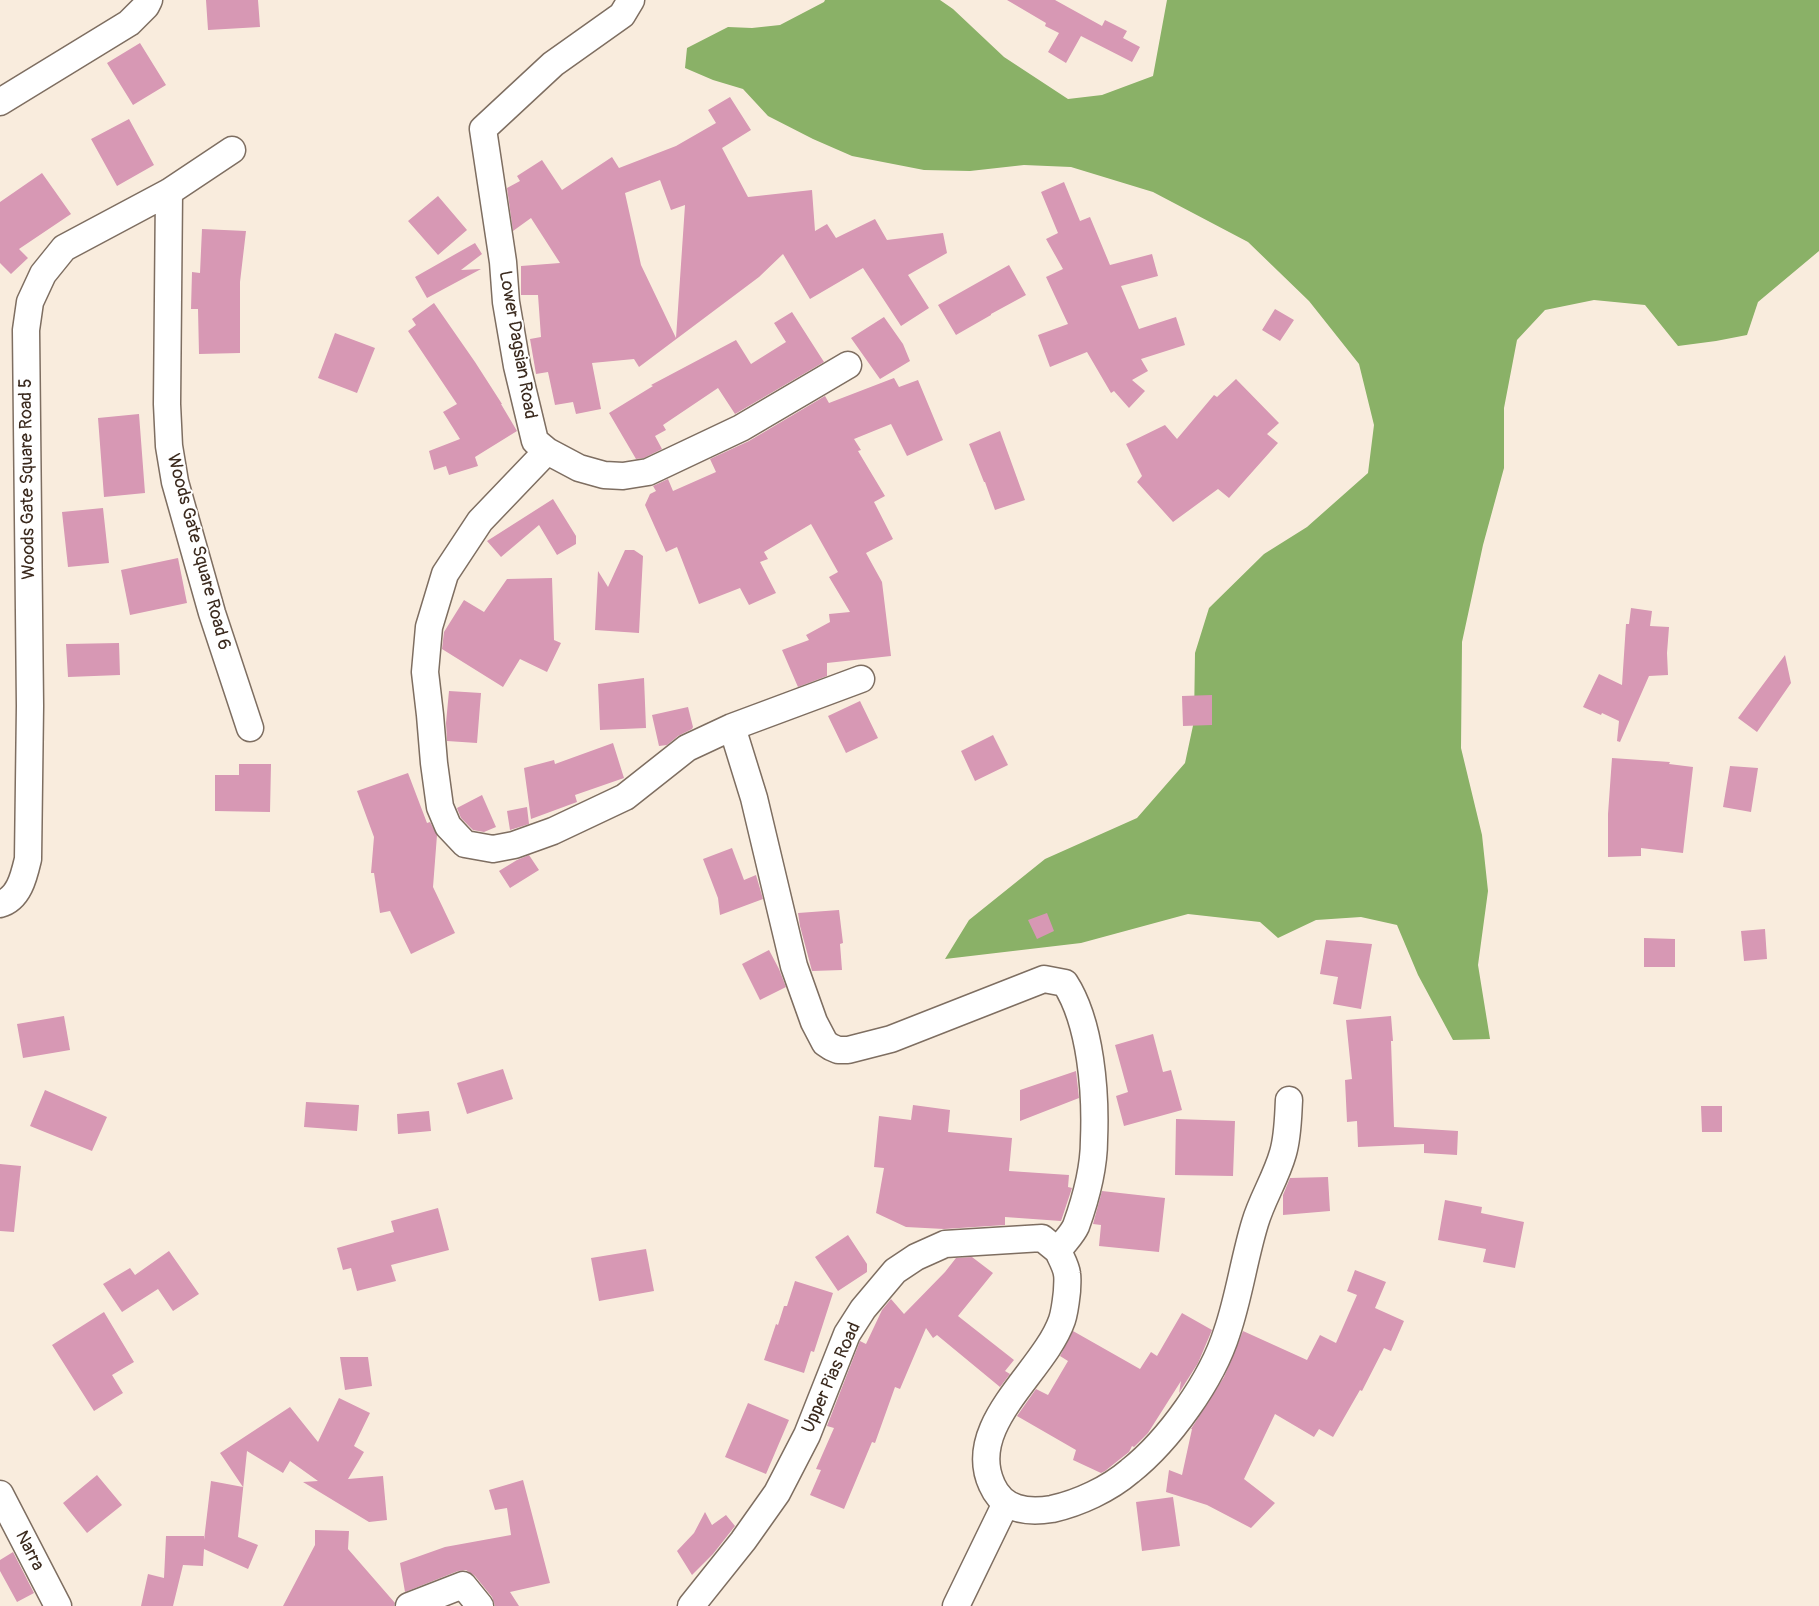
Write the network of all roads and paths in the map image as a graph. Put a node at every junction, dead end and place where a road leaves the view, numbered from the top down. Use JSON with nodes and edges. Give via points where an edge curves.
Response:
{"nodes":[{"id":1,"x":149,"y":0,"type":"edge"},
{"id":2,"x":631,"y":0,"type":"edge"},
{"id":3,"x":0,"y":102,"type":"edge"},
{"id":4,"x":232,"y":150,"type":"dead end"},
{"id":5,"x":169,"y":192,"type":"junction"},
{"id":6,"x":848,"y":365,"type":"dead end"},
{"id":7,"x":547,"y":451,"type":"junction"},
{"id":8,"x":861,"y":679,"type":"dead end"},
{"id":9,"x":732,"y":727,"type":"junction"},
{"id":10,"x":250,"y":728,"type":"dead end"},
{"id":11,"x":0,"y":904,"type":"edge"},
{"id":12,"x":1289,"y":1100,"type":"dead end"},
{"id":13,"x":1058,"y":1251,"type":"junction"},
{"id":14,"x":0,"y":1494,"type":"edge"},
{"id":15,"x":1006,"y":1503,"type":"junction"},
{"id":16,"x":58,"y":1606,"type":"edge"},
{"id":17,"x":409,"y":1606,"type":"edge"},
{"id":18,"x":480,"y":1606,"type":"edge"},
{"id":19,"x":691,"y":1606,"type":"edge"},
{"id":20,"x":956,"y":1606,"type":"edge"}],
"edges":[{"from":1,"to":3,"type":"street","via":[[129,23]]},
{"from":2,"to":7,"type":"street","name":"Lower Dagsian Road","via":[[622,15],[553,64],[483,129],[517,366],[535,441]]},
{"from":4,"to":5,"type":"street","name":"Woods Gate Square Road 5"},
{"from":5,"to":10,"type":"street","name":"Woods Gate Square Road 6","via":[[169,446],[175,482],[204,585]]},
{"from":5,"to":11,"type":"street","name":"Woods Gate Square Road 5","via":[[64,248],[43,274],[30,302],[26,330],[30,706],[28,859],[15,893]]},
{"from":6,"to":7,"type":"street","name":"Lower Dagsian Road","via":[[741,428],[648,472],[604,475],[579,468]]},
{"from":7,"to":9,"type":"street","via":[[480,521],[445,574],[429,627],[425,672],[440,807],[448,826],[465,844],[493,849],[529,840],[625,797],[687,748]]},
{"from":8,"to":9,"type":"street"},
{"from":9,"to":13,"type":"street","via":[[754,798],[794,966],[825,1043],[838,1050],[848,1050],[891,1039],[1044,979],[1065,983],[1074,996],[1090,1054],[1094,1141],[1087,1188],[1075,1228]]},
{"from":12,"to":15,"type":"street","via":[[1283,1153],[1255,1222],[1227,1334],[1193,1401],[1142,1461],[1115,1482],[1086,1498],[1037,1512],[1020,1510]]},
{"from":13,"to":15,"type":"street","via":[[1067,1274],[1063,1318],[1039,1360],[1002,1412],[988,1441],[987,1473],[992,1487]]},
{"from":13,"to":19,"type":"street","name":"Upper Pias Road","via":[[1042,1238],[944,1244],[896,1271],[863,1309],[847,1334],[807,1435],[777,1493],[744,1541]]},
{"from":14,"to":16,"type":"street","name":"Narra"},
{"from":15,"to":20,"type":"street"},
{"from":17,"to":18,"type":"street","via":[[463,1585]]}]}
